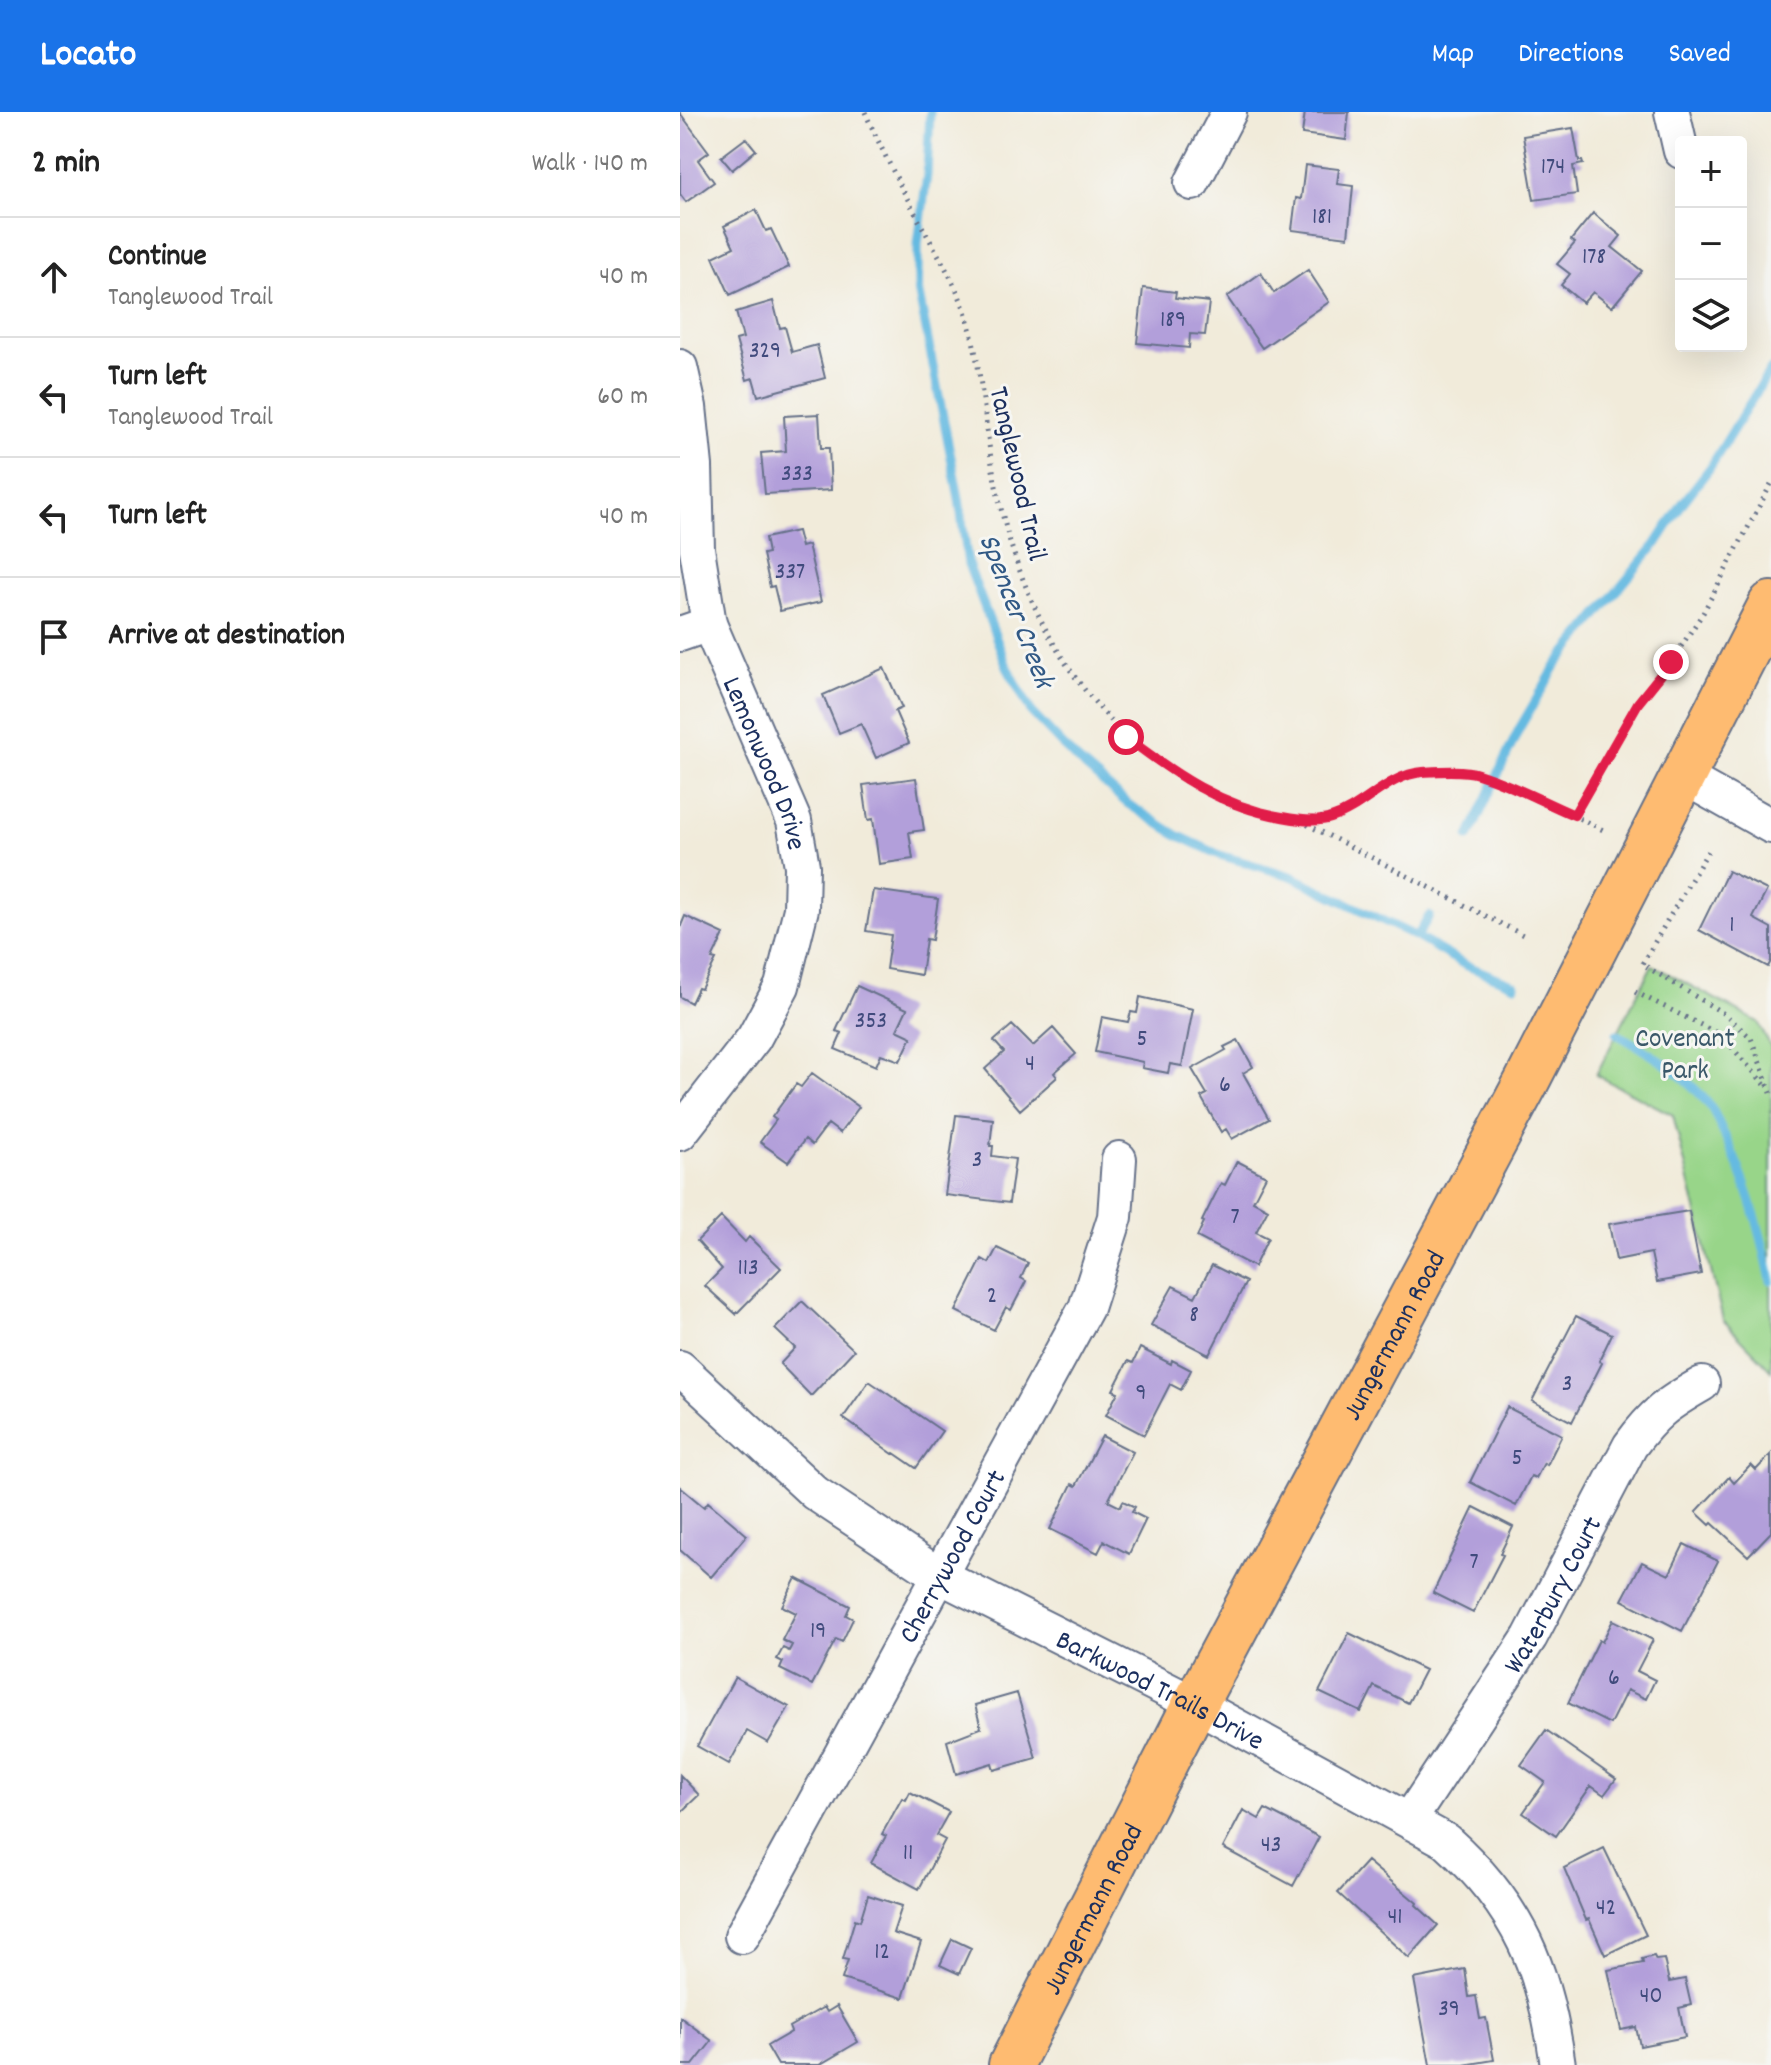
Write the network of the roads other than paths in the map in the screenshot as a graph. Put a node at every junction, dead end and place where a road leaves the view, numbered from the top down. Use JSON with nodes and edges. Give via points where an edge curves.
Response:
{"nodes":[{"id":1,"x":1229,"y":112,"type":"edge"},
{"id":2,"x":1672,"y":112,"type":"edge"},
{"id":3,"x":1678,"y":136,"type":"edge"},
{"id":4,"x":1192,"y":183,"type":"dead end"},
{"id":5,"x":680,"y":367,"type":"edge"},
{"id":6,"x":1771,"y":604,"type":"edge"},
{"id":7,"x":695,"y":629,"type":"edge"},
{"id":8,"x":1682,"y":776,"type":"junction"},
{"id":9,"x":1771,"y":826,"type":"edge"},
{"id":10,"x":680,"y":1133,"type":"edge"},
{"id":11,"x":1119,"y":1159,"type":"dead end"},
{"id":12,"x":680,"y":1368,"type":"edge"},
{"id":13,"x":1702,"y":1384,"type":"dead end"},
{"id":14,"x":940,"y":1576,"type":"junction"},
{"id":15,"x":1195,"y":1704,"type":"junction"},
{"id":16,"x":1410,"y":1819,"type":"junction"},
{"id":17,"x":742,"y":1936,"type":"dead end"},
{"id":18,"x":1011,"y":2065,"type":"edge"},
{"id":19,"x":1558,"y":2065,"type":"edge"}],
"edges":[{"from":1,"to":4,"type":"street"},
{"from":2,"to":3,"type":"street"},
{"from":5,"to":7,"type":"street","name":"Lemonwood Drive","via":[[695,466]]},
{"from":6,"to":8,"type":"main road","name":"Jungermann Road"},
{"from":7,"to":10,"type":"street","name":"Lemonwood Drive","via":[[794,821],[802,866],[801,909],[782,986],[754,1038]]},
{"from":8,"to":9,"type":"street"},
{"from":8,"to":15,"type":"main road","name":"Jungermann Road","via":[[1527,1081]]},
{"from":11,"to":14,"type":"street","name":"Cherrywood Court","via":[[1115,1217],[1086,1308]]},
{"from":12,"to":14,"type":"street","name":"Barkwood Trails Drive","via":[[815,1493]]},
{"from":13,"to":16,"type":"street","name":"Waterbury Court","via":[[1651,1417],[1630,1446],[1530,1637]]},
{"from":14,"to":15,"type":"street","name":"Barkwood Trails Drive"},
{"from":14,"to":17,"type":"street","name":"Cherrywood Court"},
{"from":15,"to":16,"type":"street","name":"Barkwood Trails Drive"},
{"from":15,"to":18,"type":"main road","name":"Jungermann Road"},
{"from":16,"to":19,"type":"street","name":"Barkwood Trails Drive","via":[[1473,1865],[1521,1931],[1540,1977]]}]}
